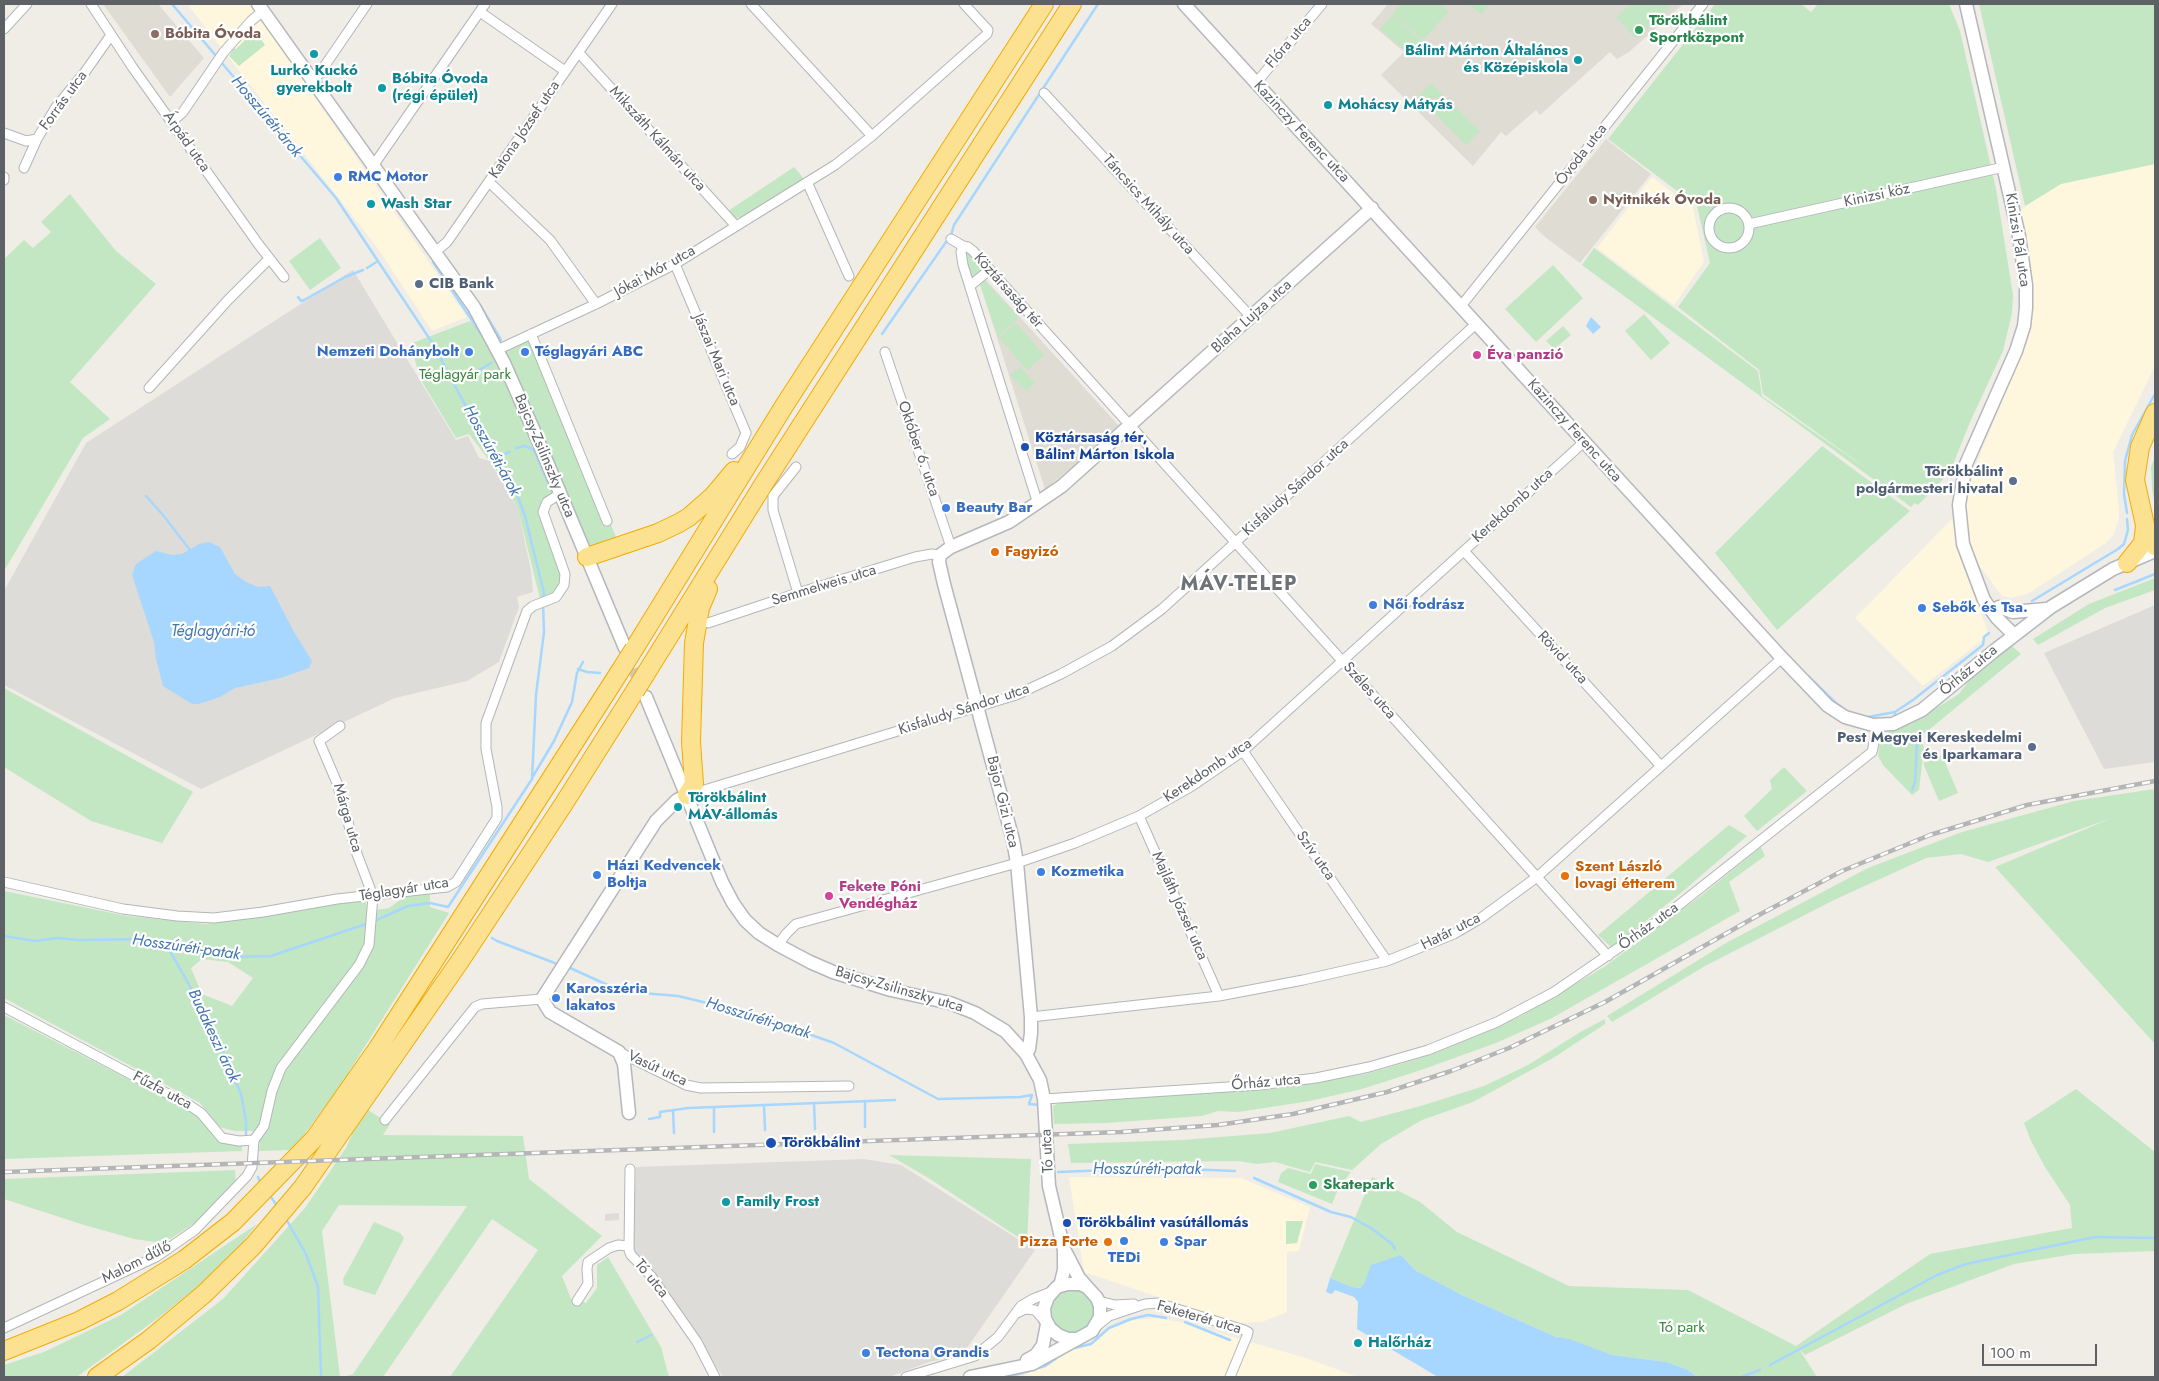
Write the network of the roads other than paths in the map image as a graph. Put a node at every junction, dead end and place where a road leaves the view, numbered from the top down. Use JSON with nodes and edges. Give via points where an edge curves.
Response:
{"nodes":[{"id":1,"x":27,"y":4,"type":"edge"},
{"id":2,"x":91,"y":4,"type":"edge"},
{"id":3,"x":367,"y":4,"type":"edge"},
{"id":4,"x":486,"y":4,"type":"edge"},
{"id":5,"x":612,"y":4,"type":"edge"},
{"id":6,"x":751,"y":4,"type":"edge"},
{"id":7,"x":964,"y":4,"type":"edge"},
{"id":8,"x":1044,"y":4,"type":"edge"},
{"id":9,"x":1072,"y":4,"type":"edge"},
{"id":10,"x":1322,"y":4,"type":"edge"},
{"id":11,"x":1704,"y":4,"type":"edge"},
{"id":12,"x":1966,"y":4,"type":"edge"},
{"id":13,"x":1190,"y":6,"type":"edge"},
{"id":14,"x":260,"y":7,"type":"edge"},
{"id":15,"x":480,"y":12,"type":"junction"},
{"id":16,"x":4,"y":29,"type":"edge"},
{"id":17,"x":111,"y":35,"type":"junction"},
{"id":18,"x":579,"y":53,"type":"junction"},
{"id":19,"x":565,"y":71,"type":"junction"},
{"id":20,"x":312,"y":80,"type":"junction"},
{"id":21,"x":1256,"y":83,"type":"junction"},
{"id":22,"x":1044,"y":92,"type":"dead end"},
{"id":23,"x":172,"y":122,"type":"junction"},
{"id":24,"x":4,"y":133,"type":"edge"},
{"id":25,"x":872,"y":136,"type":"junction"},
{"id":26,"x":36,"y":139,"type":"junction"},
{"id":27,"x":373,"y":166,"type":"junction"},
{"id":28,"x":24,"y":168,"type":"dead end"},
{"id":29,"x":2004,"y":168,"type":"junction"},
{"id":30,"x":489,"y":182,"type":"junction"},
{"id":31,"x":808,"y":184,"type":"junction"},
{"id":32,"x":1372,"y":208,"type":"junction"},
{"id":33,"x":1749,"y":224,"type":"junction"},
{"id":34,"x":736,"y":226,"type":"junction"},
{"id":35,"x":951,"y":239,"type":"dead end"},
{"id":36,"x":963,"y":246,"type":"junction"},
{"id":37,"x":434,"y":253,"type":"junction"},
{"id":38,"x":269,"y":259,"type":"junction"},
{"id":39,"x":675,"y":264,"type":"junction"},
{"id":40,"x":988,"y":271,"type":"junction"},
{"id":41,"x":850,"y":276,"type":"dead end"},
{"id":42,"x":284,"y":277,"type":"dead end"},
{"id":43,"x":971,"y":285,"type":"junction"},
{"id":44,"x":596,"y":304,"type":"junction"},
{"id":45,"x":1461,"y":306,"type":"junction"},
{"id":46,"x":1252,"y":318,"type":"junction"},
{"id":47,"x":1476,"y":324,"type":"junction"},
{"id":48,"x":530,"y":334,"type":"junction"},
{"id":49,"x":497,"y":350,"type":"junction"},
{"id":50,"x":885,"y":352,"type":"dead end"},
{"id":51,"x":149,"y":388,"type":"dead end"},
{"id":52,"x":784,"y":406,"type":"junction"},
{"id":53,"x":2155,"y":413,"type":"edge"},
{"id":54,"x":1131,"y":426,"type":"junction"},
{"id":55,"x":1584,"y":442,"type":"junction"},
{"id":56,"x":2155,"y":442,"type":"edge"},
{"id":57,"x":732,"y":454,"type":"dead end"},
{"id":58,"x":796,"y":467,"type":"dead end"},
{"id":59,"x":763,"y":485,"type":"junction"},
{"id":60,"x":560,"y":494,"type":"junction"},
{"id":61,"x":1038,"y":504,"type":"junction"},
{"id":62,"x":607,"y":521,"type":"dead end"},
{"id":63,"x":2152,"y":521,"type":"edge"},
{"id":64,"x":1235,"y":543,"type":"junction"},
{"id":65,"x":2155,"y":546,"type":"edge"},
{"id":66,"x":951,"y":547,"type":"junction"},
{"id":67,"x":1464,"y":551,"type":"junction"},
{"id":68,"x":2155,"y":551,"type":"edge"},
{"id":69,"x":940,"y":556,"type":"junction"},
{"id":70,"x":586,"y":557,"type":"junction"},
{"id":71,"x":2127,"y":562,"type":"junction"},
{"id":72,"x":798,"y":593,"type":"junction"},
{"id":73,"x":2051,"y":607,"type":"junction"},
{"id":74,"x":1998,"y":613,"type":"junction"},
{"id":75,"x":708,"y":623,"type":"dead end"},
{"id":76,"x":2014,"y":634,"type":"junction"},
{"id":77,"x":1994,"y":650,"type":"junction"},
{"id":78,"x":628,"y":654,"type":"junction"},
{"id":79,"x":1782,"y":658,"type":"junction"},
{"id":80,"x":1342,"y":661,"type":"junction"},
{"id":81,"x":640,"y":694,"type":"junction"},
{"id":82,"x":978,"y":708,"type":"junction"},
{"id":83,"x":1878,"y":725,"type":"junction"},
{"id":84,"x":340,"y":726,"type":"dead end"},
{"id":85,"x":1242,"y":751,"type":"junction"},
{"id":86,"x":1661,"y":766,"type":"junction"},
{"id":87,"x":688,"y":795,"type":"junction"},
{"id":88,"x":1140,"y":816,"type":"junction"},
{"id":89,"x":1017,"y":863,"type":"junction"},
{"id":90,"x":1537,"y":877,"type":"junction"},
{"id":91,"x":4,"y":882,"type":"edge"},
{"id":92,"x":373,"y":896,"type":"junction"},
{"id":93,"x":778,"y":945,"type":"junction"},
{"id":94,"x":1608,"y":956,"type":"junction"},
{"id":95,"x":1387,"y":961,"type":"junction"},
{"id":96,"x":1219,"y":996,"type":"junction"},
{"id":97,"x":542,"y":999,"type":"junction"},
{"id":98,"x":4,"y":1007,"type":"edge"},
{"id":99,"x":1031,"y":1017,"type":"junction"},
{"id":100,"x":619,"y":1052,"type":"junction"},
{"id":101,"x":1026,"y":1054,"type":"junction"},
{"id":102,"x":849,"y":1086,"type":"dead end"},
{"id":103,"x":1044,"y":1099,"type":"junction"},
{"id":104,"x":629,"y":1113,"type":"dead end"},
{"id":105,"x":385,"y":1120,"type":"dead end"},
{"id":106,"x":254,"y":1140,"type":"junction"},
{"id":107,"x":630,"y":1169,"type":"dead end"},
{"id":108,"x":628,"y":1246,"type":"junction"},
{"id":109,"x":1064,"y":1250,"type":"junction"},
{"id":110,"x":1087,"y":1287,"type":"junction"},
{"id":111,"x":1056,"y":1289,"type":"junction"},
{"id":112,"x":1099,"y":1300,"type":"junction"},
{"id":113,"x":577,"y":1301,"type":"dead end"},
{"id":114,"x":1144,"y":1304,"type":"junction"},
{"id":115,"x":1016,"y":1313,"type":"junction"},
{"id":116,"x":1047,"y":1324,"type":"junction"},
{"id":117,"x":1096,"y":1327,"type":"junction"},
{"id":118,"x":4,"y":1328,"type":"edge"},
{"id":119,"x":1078,"y":1339,"type":"junction"},
{"id":120,"x":4,"y":1351,"type":"edge"},
{"id":121,"x":1005,"y":1370,"type":"junction"},
{"id":122,"x":97,"y":1377,"type":"edge"},
{"id":123,"x":715,"y":1377,"type":"edge"},
{"id":124,"x":906,"y":1377,"type":"edge"},
{"id":125,"x":970,"y":1377,"type":"edge"},
{"id":126,"x":1230,"y":1377,"type":"edge"}],
"edges":[{"from":1,"to":16,"type":"street"},
{"from":2,"to":17,"type":"street","name":"Árpád utca"},
{"from":3,"to":20,"type":"street"},
{"from":4,"to":15,"type":"street"},
{"from":5,"to":18,"type":"street","name":"Katona József utca"},
{"from":6,"to":25,"type":"street"},
{"from":7,"to":25,"type":"street","name":"Jókai Mór utca","via":[[988,30],[987,34]]},
{"from":8,"to":52,"type":"highway"},
{"from":9,"to":59,"type":"highway"},
{"from":10,"to":21,"type":"street","name":"Flóra utca"},
{"from":11,"to":45,"type":"street","name":"Óvoda utca"},
{"from":12,"to":29,"type":"street","name":"Kinizsi Pál utca"},
{"from":13,"to":21,"type":"street","name":"Kazinczy Ferenc utca"},
{"from":14,"to":20,"type":"street","name":"Bajcsy-Zsilinszky utca"},
{"from":14,"to":23,"type":"street","via":[[223,53],[183,112]]},
{"from":15,"to":19,"type":"street"},
{"from":15,"to":27,"type":"street"},
{"from":17,"to":23,"type":"street","name":"Árpád utca"},
{"from":17,"to":26,"type":"street","name":"Forrás utca"},
{"from":18,"to":19,"type":"street","name":"Katona József utca"},
{"from":18,"to":34,"type":"street","name":"Mikszáth Kálmán utca"},
{"from":19,"to":30,"type":"street","name":"Katona József utca"},
{"from":20,"to":27,"type":"street","name":"Bajcsy-Zsilinszky utca"},
{"from":21,"to":32,"type":"street","name":"Kazinczy Ferenc utca"},
{"from":22,"to":46,"type":"street","name":"Táncsics Mihály utca"},
{"from":23,"to":38,"type":"street","name":"Árpád utca"},
{"from":24,"to":26,"type":"street","name":"Forrás utca","via":[[26,141]]},
{"from":25,"to":31,"type":"street","name":"Jókai Mór utca"},
{"from":26,"to":28,"type":"street"},
{"from":27,"to":37,"type":"street","name":"Bajcsy-Zsilinszky utca"},
{"from":29,"to":33,"type":"street","name":"Kinizsi köz"},
{"from":29,"to":74,"type":"street","name":"Kinizsi Pál utca","via":[[2026,285],[2024,326],[1966,464],[1959,505],[1963,544],[1972,572],[1984,600]]},
{"from":30,"to":37,"type":"street","name":"Katona József utca","via":[[444,245]]},
{"from":30,"to":44,"type":"street","via":[[550,240]]},
{"from":31,"to":34,"type":"street","name":"Jókai Mór utca"},
{"from":31,"to":41,"type":"street"},
{"from":32,"to":45,"type":"street","name":"Kazinczy Ferenc utca"},
{"from":32,"to":46,"type":"street","name":"Blaha Lujza utca"},
{"from":33,"to":33,"type":"street","via":[[1741,212],[1734,209],[1719,211],[1709,222],[1710,237],[1720,246],[1734,248],[1746,239]]},
{"from":34,"to":39,"type":"street","name":"Jókai Mór utca"},
{"from":35,"to":36,"type":"street"},
{"from":36,"to":40,"type":"street","name":"Köztársaság tér","via":[[973,251]]},
{"from":36,"to":43,"type":"street","name":"Köztársaság tér","via":[[961,252]]},
{"from":37,"to":49,"type":"street","name":"Bajcsy-Zsilinszky utca","via":[[474,307]]},
{"from":38,"to":42,"type":"street","name":"Árpád utca"},
{"from":38,"to":51,"type":"street"},
{"from":39,"to":44,"type":"street","name":"Jókai Mór utca"},
{"from":39,"to":57,"type":"street","name":"Jászai Mari utca","via":[[746,433],[740,447]]},
{"from":40,"to":43,"type":"street"},
{"from":40,"to":54,"type":"street","name":"Köztársaság tér"},
{"from":43,"to":61,"type":"street","name":"Köztársaság tér"},
{"from":44,"to":48,"type":"street","name":"Jókai Mór utca"},
{"from":45,"to":47,"type":"street","name":"Kazinczy Ferenc utca"},
{"from":46,"to":54,"type":"street","name":"Blaha Lujza utca"},
{"from":47,"to":55,"type":"street","name":"Kazinczy Ferenc utca"},
{"from":47,"to":64,"type":"street","name":"Kisfaludy Sándor utca"},
{"from":48,"to":49,"type":"street","name":"Jókai Mór utca"},
{"from":48,"to":62,"type":"street"},
{"from":49,"to":60,"type":"street","name":"Bajcsy-Zsilinszky utca"},
{"from":50,"to":66,"type":"street","name":"Október 6. utca"},
{"from":52,"to":70,"type":"highway","via":[[768,420],[747,456],[728,479],[690,517],[658,533]]},
{"from":52,"to":78,"type":"highway"},
{"from":53,"to":63,"type":"highway","via":[[2144,435],[2136,466],[2136,494]]},
{"from":54,"to":61,"type":"street"},
{"from":54,"to":64,"type":"street","name":"Széles utca"},
{"from":55,"to":67,"type":"street","name":"Kerekdomb utca"},
{"from":55,"to":79,"type":"street","name":"Kazinczy Ferenc utca"},
{"from":56,"to":63,"type":"highway","via":[[2148,456],[2144,478]]},
{"from":58,"to":72,"type":"street","via":[[773,496],[773,510]]},
{"from":59,"to":81,"type":"highway","bridge":true,"via":[[645,675]]},
{"from":59,"to":87,"type":"highway","via":[[750,519],[700,608],[692,666],[694,784]]},
{"from":60,"to":70,"type":"street","name":"Bajcsy-Zsilinszky utca"},
{"from":60,"to":92,"type":"street","name":"Téglagyár utca","via":[[547,502],[544,512],[565,574],[562,591],[527,611],[486,723],[486,749],[497,818],[456,882],[447,887]]},
{"from":61,"to":66,"type":"street","via":[[1009,522]]},
{"from":63,"to":65,"type":"highway"},
{"from":63,"to":71,"type":"highway","via":[[2143,543]]},
{"from":64,"to":80,"type":"street","name":"Széles utca"},
{"from":64,"to":82,"type":"street","name":"Kisfaludy Sándor utca","via":[[1162,609],[1112,646],[1041,684]]},
{"from":66,"to":69,"type":"street"},
{"from":67,"to":80,"type":"street","name":"Kerekdomb utca"},
{"from":67,"to":86,"type":"street","name":"Rövid utca"},
{"from":68,"to":71,"type":"street","name":"Őrház utca"},
{"from":69,"to":72,"type":"street","name":"Semmelweis utca","via":[[932,554],[915,558]]},
{"from":69,"to":82,"type":"street","name":"Bajor Gizi utca","via":[[942,577]]},
{"from":70,"to":78,"type":"street","name":"Bajcsy-Zsilinszky utca"},
{"from":71,"to":73,"type":"street","name":"Őrház utca"},
{"from":72,"to":75,"type":"street","name":"Semmelweis utca"},
{"from":73,"to":74,"type":"street"},
{"from":73,"to":76,"type":"street","name":"Őrház utca"},
{"from":74,"to":76,"type":"street","name":"Kinizsi Pál utca"},
{"from":74,"to":77,"type":"street","via":[[1999,636]]},
{"from":76,"to":77,"type":"street","name":"Őrház utca"},
{"from":77,"to":83,"type":"street","name":"Őrház utca","via":[[1922,710],[1898,722]]},
{"from":78,"to":120,"type":"highway","via":[[358,1079],[315,1138],[266,1191],[209,1242],[149,1282],[79,1321]]},
{"from":79,"to":83,"type":"street","name":"Kazinczy Ferenc utca","via":[[1828,706],[1845,717]]},
{"from":79,"to":86,"type":"street","name":"Határ utca"},
{"from":80,"to":85,"type":"street","name":"Kerekdomb utca"},
{"from":80,"to":90,"type":"street","name":"Széles utca"},
{"from":81,"to":87,"type":"street","name":"Bajcsy-Zsilinszky utca"},
{"from":81,"to":122,"type":"highway","via":[[349,1122],[281,1214],[232,1269],[204,1294],[149,1340]]},
{"from":82,"to":87,"type":"street","name":"Kisfaludy Sándor utca"},
{"from":82,"to":89,"type":"street","name":"Bajor Gizi utca"},
{"from":83,"to":94,"type":"street","name":"Őrház utca","via":[[1872,752],[1665,916]]},
{"from":84,"to":92,"type":"street","name":"Márga utca","via":[[319,741],[338,783],[357,854]]},
{"from":85,"to":88,"type":"street","name":"Kerekdomb utca","via":[[1192,786]]},
{"from":85,"to":95,"type":"street","name":"Szív utca"},
{"from":86,"to":90,"type":"street","name":"Határ utca"},
{"from":87,"to":93,"type":"street","name":"Bajcsy-Zsilinszky utca","via":[[732,903],[751,926]]},
{"from":87,"to":97,"type":"street","via":[[676,800],[656,821]]},
{"from":88,"to":89,"type":"street","name":"Kerekdomb utca"},
{"from":88,"to":96,"type":"street","name":"Majláth József utca"},
{"from":89,"to":93,"type":"street","name":"Kerekdomb utca","via":[[796,924]]},
{"from":89,"to":99,"type":"street","name":"Bajor Gizi utca"},
{"from":90,"to":94,"type":"street","name":"Széles utca"},
{"from":90,"to":95,"type":"street","name":"Határ utca","via":[[1466,927]]},
{"from":91,"to":92,"type":"street","name":"Téglagyár utca","via":[[123,909],[214,918]]},
{"from":92,"to":106,"type":"street","via":[[367,950],[281,1068],[264,1126]]},
{"from":93,"to":101,"type":"street","name":"Bajcsy-Zsilinszky utca","via":[[859,982],[975,1012],[1005,1031]]},
{"from":94,"to":103,"type":"street","name":"Őrház utca","via":[[1554,992],[1497,1022],[1428,1050],[1369,1067],[1289,1082]]},
{"from":95,"to":96,"type":"street","name":"Határ utca"},
{"from":96,"to":99,"type":"street","name":"Határ utca"},
{"from":97,"to":100,"type":"street","name":"Vasút utca","via":[[550,1012]]},
{"from":97,"to":105,"type":"street","via":[[475,1007]]},
{"from":98,"to":106,"type":"street","name":"Fűzfa utca","via":[[189,1105],[201,1113],[222,1138]]},
{"from":99,"to":101,"type":"street","name":"Bajor Gizi utca"},
{"from":100,"to":102,"type":"street","name":"Vasút utca","via":[[686,1085],[701,1088]]},
{"from":100,"to":104,"type":"street","via":[[624,1064]]},
{"from":101,"to":103,"type":"street","name":"Tó utca","via":[[1040,1080]]},
{"from":103,"to":109,"type":"street","name":"Tó utca","via":[[1050,1186]]},
{"from":106,"to":118,"type":"street","name":"Malom dűlő","via":[[252,1167],[247,1176],[195,1230],[156,1257]]},
{"from":107,"to":108,"type":"street","name":"Tó utca"},
{"from":108,"to":113,"type":"street","via":[[609,1248],[588,1262],[588,1284]]},
{"from":108,"to":123,"type":"street","name":"Tó utca","via":[[631,1255],[651,1276],[697,1342]]},
{"from":109,"to":110,"type":"street","name":"Tó utca"},
{"from":109,"to":111,"type":"street","name":"Tó utca","via":[[1064,1270]]},
{"from":110,"to":111,"type":"street","via":[[1074,1283]]},
{"from":110,"to":112,"type":"street"},
{"from":111,"to":115,"type":"street","via":[[1026,1303]]},
{"from":111,"to":116,"type":"street","via":[[1044,1308]]},
{"from":112,"to":114,"type":"street","via":[[1115,1306]]},
{"from":112,"to":117,"type":"street","via":[[1101,1311]]},
{"from":114,"to":117,"type":"street","name":"Feketerét utca","via":[[1109,1316]]},
{"from":114,"to":126,"type":"street","name":"Feketerét utca","via":[[1171,1306],[1248,1332]]},
{"from":115,"to":116,"type":"street","via":[[1025,1309],[1035,1310]]},
{"from":115,"to":124,"type":"street","via":[[998,1337],[975,1356]]},
{"from":116,"to":119,"type":"street","via":[[1058,1335]]},
{"from":116,"to":121,"type":"street","via":[[1045,1342],[1039,1352]]},
{"from":117,"to":119,"type":"street"},
{"from":119,"to":121,"type":"street","via":[[1039,1362]]},
{"from":121,"to":125,"type":"street"}]}
